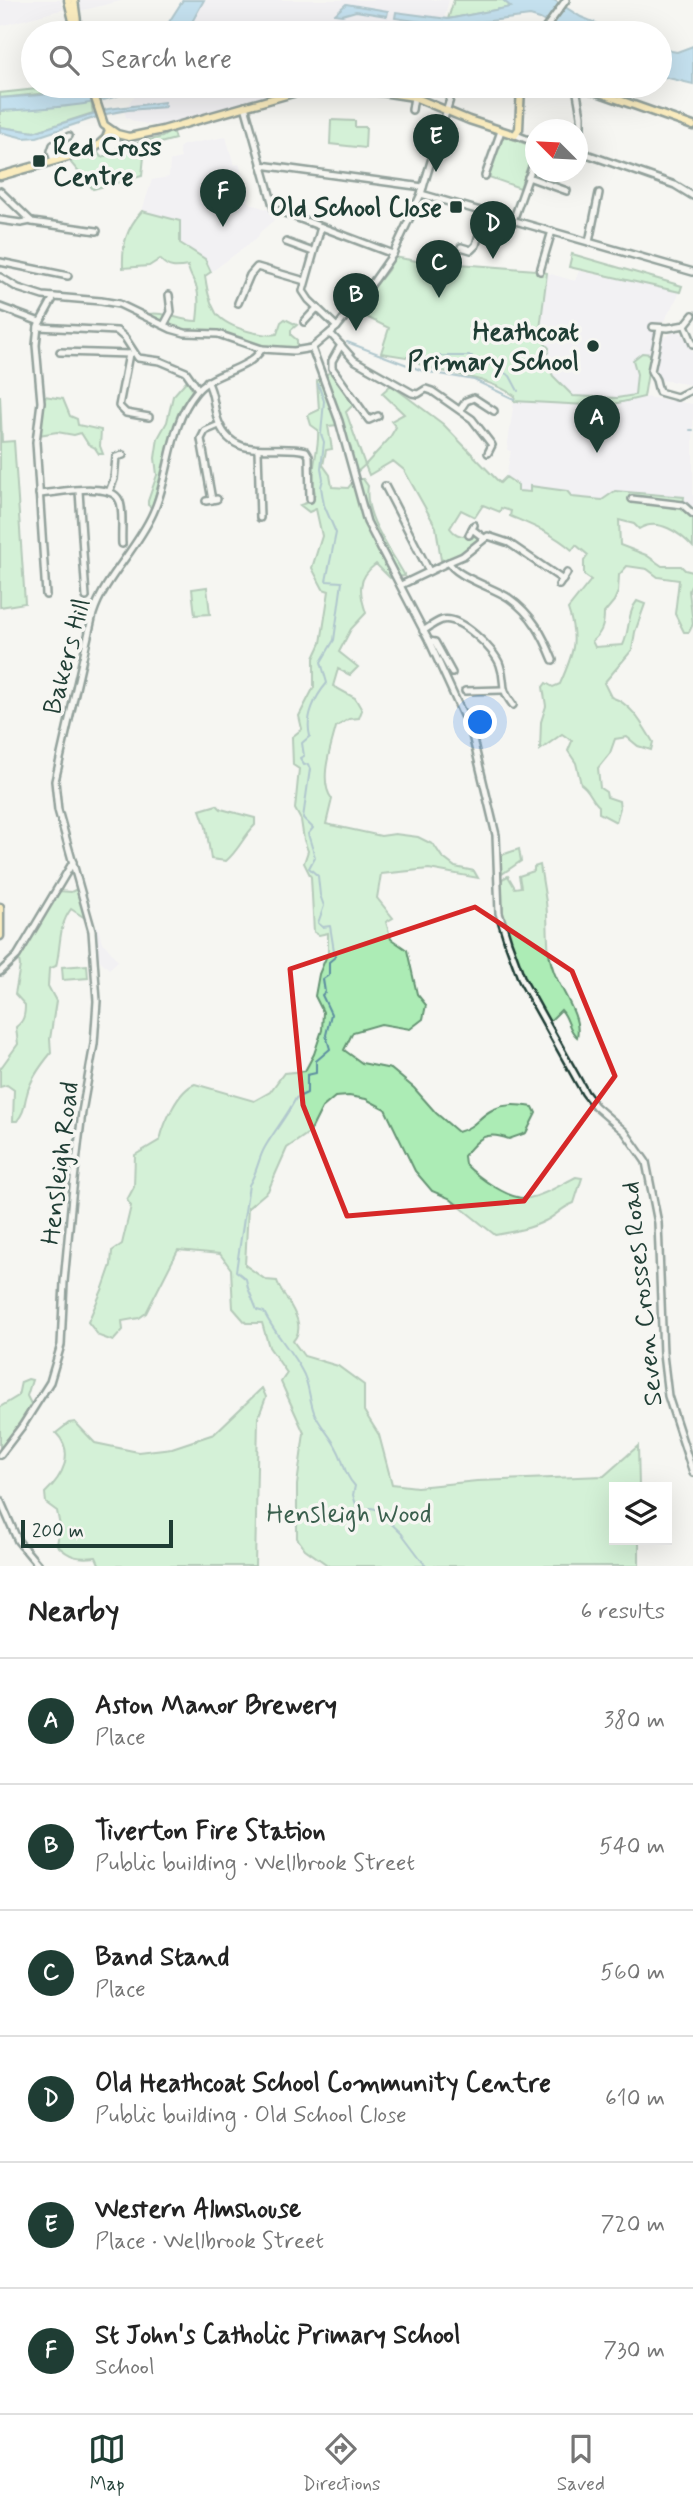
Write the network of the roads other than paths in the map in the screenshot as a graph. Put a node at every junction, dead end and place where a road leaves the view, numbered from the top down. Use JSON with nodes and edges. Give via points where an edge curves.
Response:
{"nodes":[{"id":1,"x":68,"y":0,"type":"edge"},
{"id":2,"x":74,"y":0,"type":"edge"},
{"id":3,"x":566,"y":1,"type":"edge"},
{"id":4,"x":74,"y":21,"type":"edge"},
{"id":5,"x":76,"y":21,"type":"edge"},
{"id":6,"x":551,"y":21,"type":"edge"},
{"id":7,"x":94,"y":98,"type":"edge"},
{"id":8,"x":274,"y":98,"type":"edge"},
{"id":9,"x":414,"y":98,"type":"edge"},
{"id":10,"x":416,"y":98,"type":"edge"},
{"id":11,"x":422,"y":98,"type":"edge"},
{"id":12,"x":451,"y":98,"type":"edge"},
{"id":13,"x":520,"y":98,"type":"edge"},
{"id":14,"x":579,"y":98,"type":"edge"},
{"id":15,"x":606,"y":98,"type":"edge"},
{"id":16,"x":424,"y":101,"type":"junction"},
{"id":17,"x":245,"y":106,"type":"junction"},
{"id":18,"x":412,"y":110,"type":"dead end"},
{"id":19,"x":447,"y":111,"type":"junction"},
{"id":20,"x":581,"y":119,"type":"edge"},
{"id":21,"x":693,"y":126,"type":"edge"},
{"id":22,"x":109,"y":130,"type":"junction"},
{"id":23,"x":501,"y":131,"type":"junction"},
{"id":24,"x":516,"y":135,"type":"junction"},
{"id":25,"x":69,"y":136,"type":"dead end"},
{"id":26,"x":525,"y":139,"type":"edge"},
{"id":27,"x":588,"y":154,"type":"edge"},
{"id":28,"x":54,"y":161,"type":"junction"},
{"id":29,"x":261,"y":165,"type":"junction"},
{"id":30,"x":485,"y":176,"type":"dead end"},
{"id":31,"x":0,"y":177,"type":"edge"},
{"id":32,"x":526,"y":182,"type":"edge"},
{"id":33,"x":542,"y":182,"type":"edge"},
{"id":34,"x":423,"y":187,"type":"junction"},
{"id":35,"x":0,"y":191,"type":"edge"},
{"id":36,"x":566,"y":191,"type":"dead end"},
{"id":37,"x":599,"y":193,"type":"dead end"},
{"id":38,"x":421,"y":194,"type":"junction"},
{"id":39,"x":693,"y":196,"type":"edge"},
{"id":40,"x":485,"y":213,"type":"junction"},
{"id":41,"x":0,"y":220,"type":"edge"},
{"id":42,"x":31,"y":221,"type":"junction"},
{"id":43,"x":513,"y":221,"type":"junction"},
{"id":44,"x":321,"y":227,"type":"junction"},
{"id":45,"x":97,"y":231,"type":"dead end"},
{"id":46,"x":552,"y":231,"type":"junction"},
{"id":47,"x":286,"y":242,"type":"dead end"},
{"id":48,"x":589,"y":242,"type":"junction"},
{"id":49,"x":461,"y":247,"type":"dead end"},
{"id":50,"x":471,"y":250,"type":"junction"},
{"id":51,"x":313,"y":252,"type":"junction"},
{"id":52,"x":393,"y":254,"type":"junction"},
{"id":53,"x":468,"y":259,"type":"dead end"},
{"id":54,"x":0,"y":262,"type":"edge"},
{"id":55,"x":540,"y":271,"type":"dead end"},
{"id":56,"x":693,"y":272,"type":"edge"},
{"id":57,"x":68,"y":276,"type":"dead end"},
{"id":58,"x":0,"y":277,"type":"edge"},
{"id":59,"x":305,"y":281,"type":"junction"},
{"id":60,"x":54,"y":297,"type":"junction"},
{"id":61,"x":168,"y":300,"type":"dead end"},
{"id":62,"x":238,"y":303,"type":"dead end"},
{"id":63,"x":0,"y":307,"type":"edge"},
{"id":64,"x":317,"y":308,"type":"junction"},
{"id":65,"x":693,"y":315,"type":"edge"},
{"id":66,"x":303,"y":322,"type":"dead end"},
{"id":67,"x":39,"y":325,"type":"junction"},
{"id":68,"x":164,"y":325,"type":"junction"},
{"id":69,"x":685,"y":326,"type":"junction"},
{"id":70,"x":337,"y":327,"type":"junction"},
{"id":71,"x":330,"y":333,"type":"junction"},
{"id":72,"x":693,"y":342,"type":"edge"},
{"id":73,"x":341,"y":345,"type":"junction"},
{"id":74,"x":313,"y":348,"type":"junction"},
{"id":75,"x":262,"y":349,"type":"junction"},
{"id":76,"x":60,"y":352,"type":"dead end"},
{"id":77,"x":132,"y":354,"type":"junction"},
{"id":78,"x":207,"y":381,"type":"junction"},
{"id":79,"x":198,"y":389,"type":"junction"},
{"id":80,"x":476,"y":389,"type":"dead end"},
{"id":81,"x":693,"y":389,"type":"edge"},
{"id":82,"x":474,"y":398,"type":"junction"},
{"id":83,"x":460,"y":410,"type":"junction"},
{"id":84,"x":494,"y":411,"type":"dead end"},
{"id":85,"x":378,"y":416,"type":"dead end"},
{"id":86,"x":144,"y":418,"type":"dead end"},
{"id":87,"x":369,"y":420,"type":"junction"},
{"id":88,"x":219,"y":425,"type":"junction"},
{"id":89,"x":360,"y":425,"type":"dead end"},
{"id":90,"x":257,"y":450,"type":"junction"},
{"id":91,"x":488,"y":453,"type":"dead end"},
{"id":92,"x":123,"y":455,"type":"dead end"},
{"id":93,"x":385,"y":486,"type":"dead end"},
{"id":94,"x":79,"y":491,"type":"junction"},
{"id":95,"x":110,"y":492,"type":"junction"},
{"id":96,"x":39,"y":494,"type":"junction"},
{"id":97,"x":311,"y":495,"type":"dead end"},
{"id":98,"x":632,"y":499,"type":"dead end"},
{"id":99,"x":212,"y":500,"type":"dead end"},
{"id":100,"x":693,"y":514,"type":"edge"},
{"id":101,"x":260,"y":518,"type":"dead end"},
{"id":102,"x":472,"y":530,"type":"dead end"},
{"id":103,"x":484,"y":538,"type":"junction"},
{"id":104,"x":122,"y":544,"type":"dead end"},
{"id":105,"x":449,"y":562,"type":"junction"},
{"id":106,"x":429,"y":571,"type":"junction"},
{"id":107,"x":567,"y":573,"type":"dead end"},
{"id":108,"x":401,"y":585,"type":"junction"},
{"id":109,"x":88,"y":593,"type":"dead end"},
{"id":110,"x":46,"y":595,"type":"dead end"},
{"id":111,"x":424,"y":631,"type":"junction"},
{"id":112,"x":429,"y":641,"type":"junction"},
{"id":113,"x":550,"y":657,"type":"dead end"},
{"id":114,"x":452,"y":673,"type":"dead end"},
{"id":115,"x":502,"y":690,"type":"junction"},
{"id":116,"x":465,"y":691,"type":"dead end"},
{"id":117,"x":513,"y":705,"type":"dead end"},
{"id":118,"x":73,"y":862,"type":"junction"},
{"id":119,"x":0,"y":907,"type":"edge"},
{"id":120,"x":0,"y":936,"type":"edge"},
{"id":121,"x":0,"y":972,"type":"edge"},
{"id":122,"x":0,"y":1455,"type":"edge"},
{"id":123,"x":693,"y":1473,"type":"edge"},
{"id":124,"x":0,"y":1500,"type":"edge"},
{"id":125,"x":39,"y":1566,"type":"edge"}],
"edges":[{"from":1,"to":4,"type":"main road"},
{"from":2,"to":5,"type":"main road"},
{"from":3,"to":6,"type":"street"},
{"from":7,"to":22,"type":"main road"},
{"from":8,"to":17,"type":"main road"},
{"from":9,"to":18,"type":"street"},
{"from":10,"to":16,"type":"main road"},
{"from":11,"to":16,"type":"main road"},
{"from":12,"to":19,"type":"street"},
{"from":13,"to":24,"type":"main road"},
{"from":14,"to":20,"type":"street"},
{"from":15,"to":21,"type":"main road"},
{"from":16,"to":19,"type":"main road"},
{"from":17,"to":22,"type":"main road","via":[[140,136]]},
{"from":17,"to":29,"type":"street"},
{"from":19,"to":23,"type":"main road"},
{"from":19,"to":34,"type":"street"},
{"from":22,"to":28,"type":"main road","via":[[93,150]]},
{"from":23,"to":24,"type":"main road"},
{"from":23,"to":30,"type":"street"},
{"from":24,"to":26,"type":"street"},
{"from":25,"to":28,"type":"street","via":[[53,145]]},
{"from":27,"to":39,"type":"street","via":[[675,185]]},
{"from":28,"to":31,"type":"main road"},
{"from":29,"to":34,"type":"street"},
{"from":29,"to":44,"type":"street","via":[[274,209]]},
{"from":32,"to":43,"type":"street"},
{"from":33,"to":36,"type":"street"},
{"from":34,"to":38,"type":"street"},
{"from":35,"to":42,"type":"street"},
{"from":37,"to":48,"type":"street"},
{"from":38,"to":40,"type":"street"},
{"from":38,"to":52,"type":"street"},
{"from":40,"to":43,"type":"street"},
{"from":40,"to":50,"type":"street"},
{"from":41,"to":42,"type":"street"},
{"from":42,"to":45,"type":"street"},
{"from":43,"to":46,"type":"street"},
{"from":44,"to":51,"type":"street"},
{"from":44,"to":52,"type":"street"},
{"from":46,"to":48,"type":"street"},
{"from":46,"to":55,"type":"street"},
{"from":47,"to":51,"type":"street"},
{"from":48,"to":56,"type":"street"},
{"from":49,"to":50,"type":"street"},
{"from":50,"to":53,"type":"street"},
{"from":51,"to":59,"type":"street"},
{"from":52,"to":70,"type":"street"},
{"from":54,"to":57,"type":"street"},
{"from":58,"to":60,"type":"street","via":[[31,293]]},
{"from":59,"to":62,"type":"street","via":[[257,267]]},
{"from":59,"to":64,"type":"street","via":[[304,294]]},
{"from":60,"to":67,"type":"street"},
{"from":60,"to":68,"type":"street","via":[[119,304]]},
{"from":61,"to":68,"type":"street","via":[[171,312]]},
{"from":63,"to":67,"type":"street"},
{"from":64,"to":66,"type":"street"},
{"from":64,"to":70,"type":"street"},
{"from":65,"to":69,"type":"street"},
{"from":67,"to":77,"type":"street","via":[[117,331]]},
{"from":67,"to":96,"type":"street"},
{"from":68,"to":75,"type":"street","via":[[185,333],[218,334]]},
{"from":69,"to":72,"type":"street"},
{"from":69,"to":81,"type":"street","via":[[656,328],[652,374],[660,394],[677,397]]},
{"from":70,"to":71,"type":"street"},
{"from":71,"to":73,"type":"street"},
{"from":71,"to":74,"type":"street"},
{"from":73,"to":83,"type":"street","via":[[354,360],[412,393],[429,389]]},
{"from":73,"to":87,"type":"street","via":[[332,368]]},
{"from":74,"to":75,"type":"street"},
{"from":74,"to":108,"type":"street","name":"Seven Crosses Road","via":[[367,523]]},
{"from":75,"to":78,"type":"street","name":"Bakers Hill","via":[[241,366]]},
{"from":76,"to":77,"type":"street"},
{"from":77,"to":79,"type":"street","via":[[186,372]]},
{"from":77,"to":86,"type":"street","via":[[119,406]]},
{"from":78,"to":79,"type":"street","name":"Bakers Hill"},
{"from":78,"to":88,"type":"street"},
{"from":79,"to":118,"type":"street","name":"Bakers Hill","via":[[174,438],[155,510],[102,592],[93,614],[55,781]]},
{"from":80,"to":82,"type":"street"},
{"from":82,"to":83,"type":"street"},
{"from":82,"to":84,"type":"street"},
{"from":83,"to":91,"type":"street","via":[[495,445]]},
{"from":85,"to":87,"type":"street"},
{"from":87,"to":89,"type":"street"},
{"from":88,"to":90,"type":"street","via":[[237,444]]},
{"from":88,"to":99,"type":"street","via":[[205,431],[201,439]]},
{"from":90,"to":97,"type":"street","via":[[306,450]]},
{"from":90,"to":101,"type":"street"},
{"from":92,"to":95,"type":"street","via":[[116,457]]},
{"from":93,"to":106,"type":"street"},
{"from":94,"to":95,"type":"street"},
{"from":94,"to":96,"type":"street"},
{"from":94,"to":109,"type":"street"},
{"from":95,"to":104,"type":"street","via":[[120,501]]},
{"from":96,"to":110,"type":"street"},
{"from":98,"to":100,"type":"street","via":[[683,505]]},
{"from":102,"to":103,"type":"street"},
{"from":103,"to":105,"type":"street"},
{"from":103,"to":107,"type":"street","via":[[504,540],[561,583]]},
{"from":105,"to":106,"type":"street"},
{"from":105,"to":113,"type":"street","via":[[454,570],[521,607],[540,631]]},
{"from":106,"to":108,"type":"street"},
{"from":108,"to":111,"type":"street","name":"Seven Crosses Road"},
{"from":111,"to":112,"type":"street","name":"Seven Crosses Road"},
{"from":111,"to":115,"type":"street","via":[[445,619],[470,630],[495,655],[502,669]]},
{"from":112,"to":114,"type":"street","via":[[435,642]]},
{"from":112,"to":123,"type":"street","name":"Seven Crosses Road","via":[[472,735],[496,835],[499,913],[522,980],[585,1093],[625,1132],[646,1162],[658,1223],[668,1396]]},
{"from":115,"to":116,"type":"street"},
{"from":115,"to":117,"type":"street"},
{"from":118,"to":121,"type":"street","via":[[17,956]]},
{"from":118,"to":122,"type":"street","name":"Hensleigh Road","via":[[93,931],[97,1001],[72,1197],[61,1345],[50,1382]]},
{"from":119,"to":120,"type":"main road"},
{"from":124,"to":125,"type":"street","via":[[18,1541]]}]}
